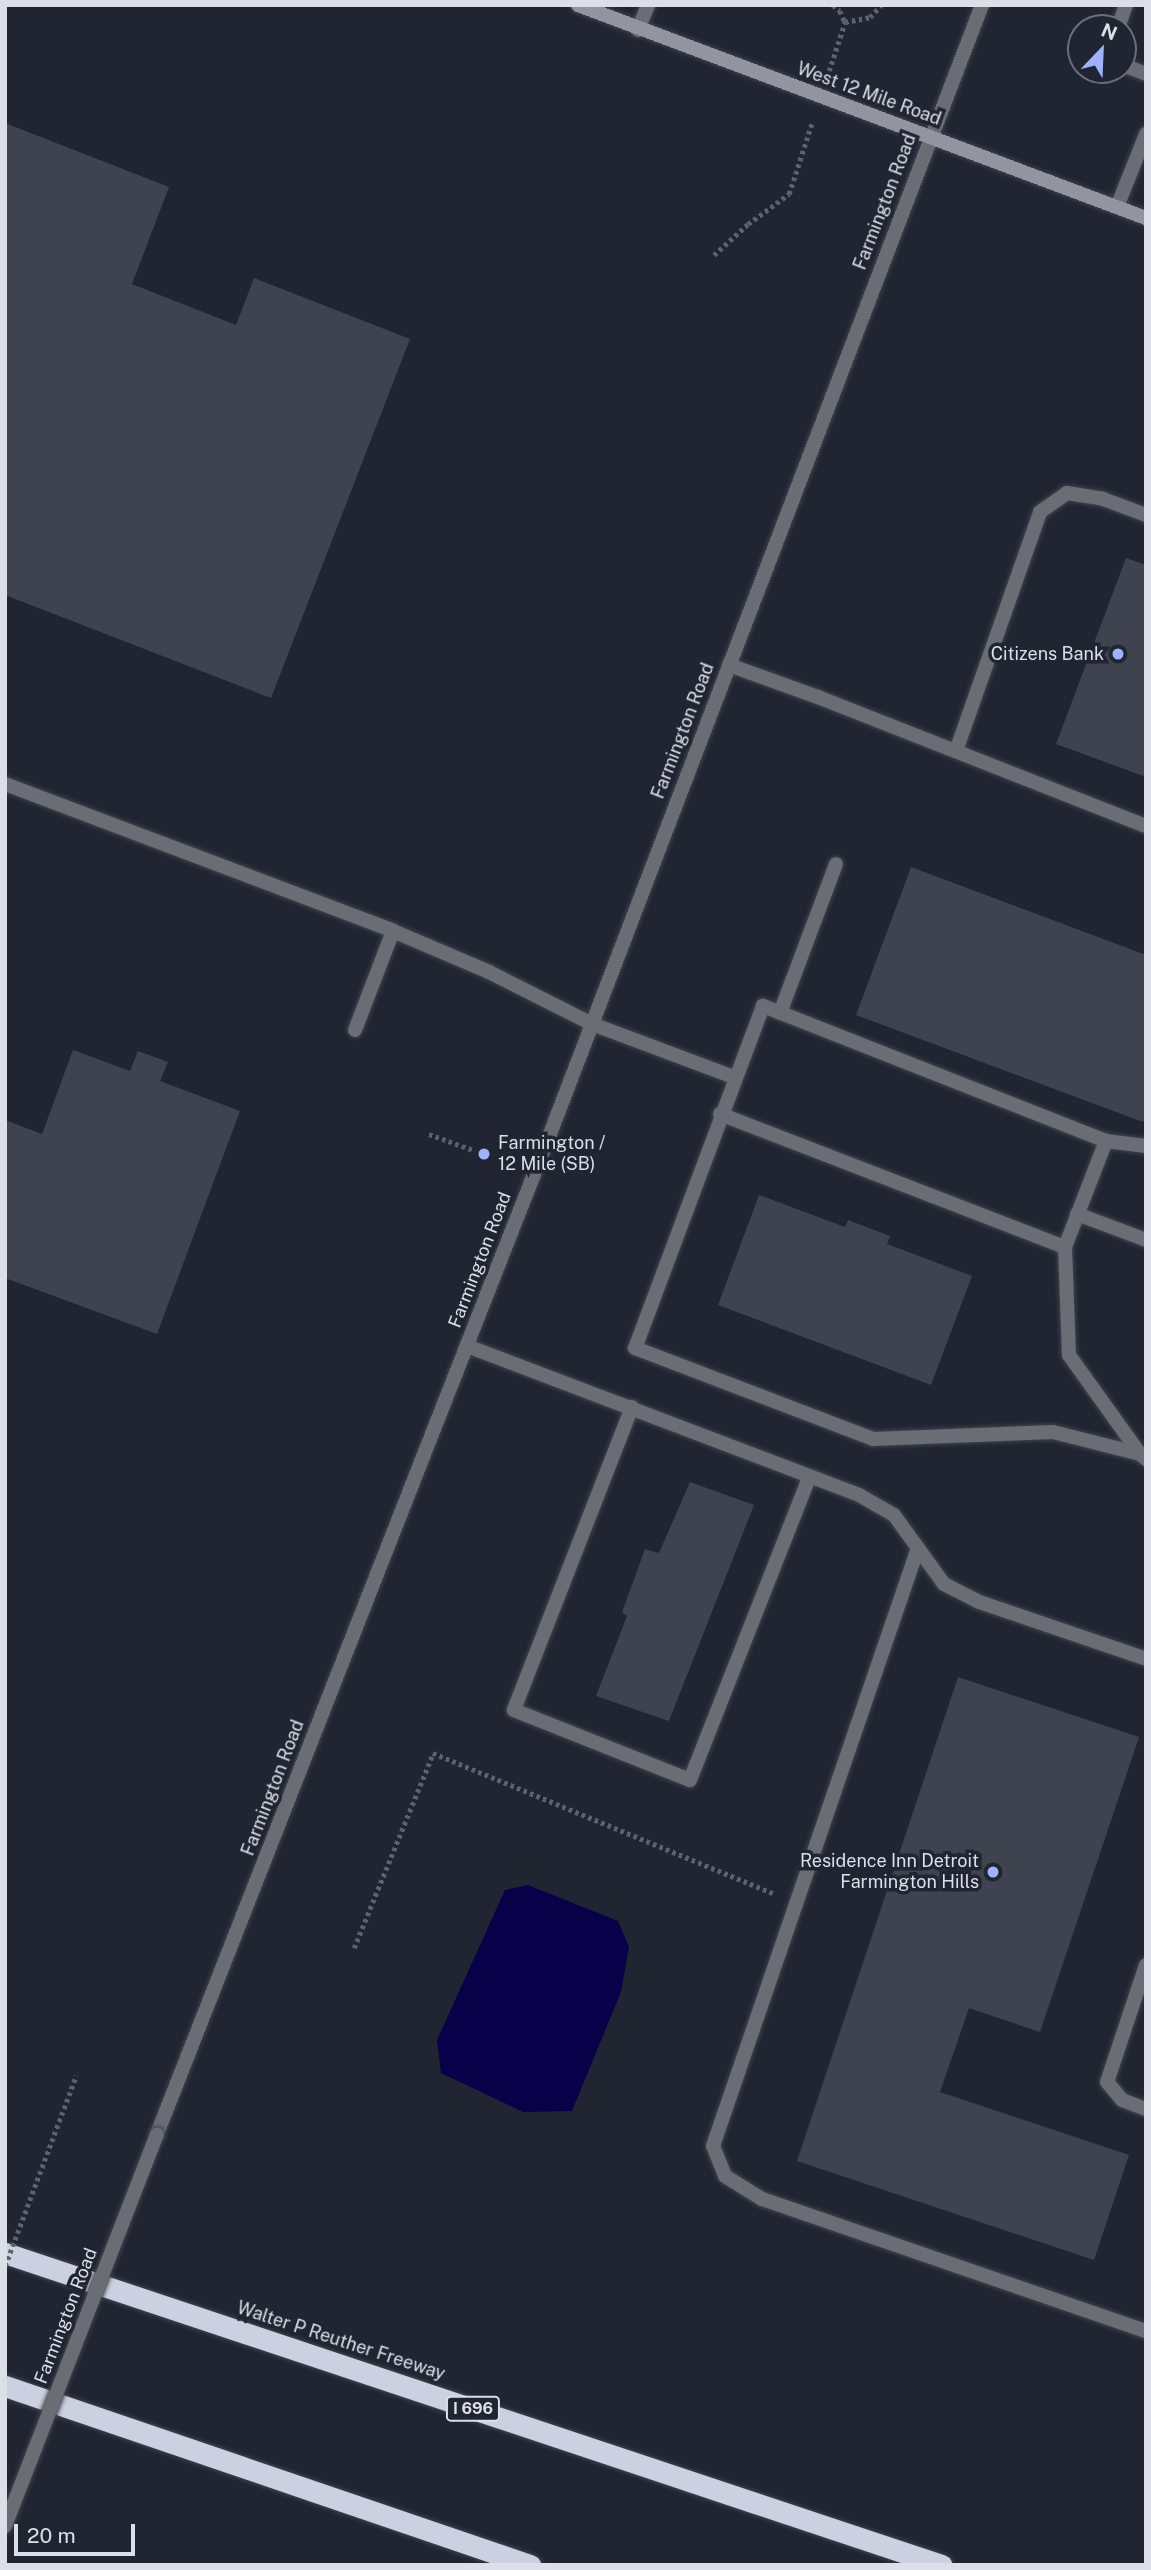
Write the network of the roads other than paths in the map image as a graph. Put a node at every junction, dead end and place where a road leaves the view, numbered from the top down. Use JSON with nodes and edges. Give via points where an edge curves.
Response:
{"nodes":[{"id":1,"x":578,"y":5,"type":"edge"},
{"id":2,"x":648,"y":5,"type":"edge"},
{"id":3,"x":982,"y":5,"type":"edge"},
{"id":4,"x":638,"y":30,"type":"junction"},
{"id":5,"x":1146,"y":134,"type":"edge"},
{"id":6,"x":931,"y":137,"type":"junction"},
{"id":7,"x":1117,"y":207,"type":"junction"},
{"id":8,"x":1146,"y":218,"type":"edge"},
{"id":9,"x":1146,"y":516,"type":"edge"},
{"id":10,"x":729,"y":665,"type":"junction"},
{"id":11,"x":956,"y":751,"type":"junction"},
{"id":12,"x":5,"y":784,"type":"edge"},
{"id":13,"x":1146,"y":827,"type":"edge"},
{"id":14,"x":836,"y":864,"type":"dead end"},
{"id":15,"x":393,"y":931,"type":"junction"},
{"id":16,"x":780,"y":1013,"type":"junction"},
{"id":17,"x":593,"y":1024,"type":"junction"},
{"id":18,"x":355,"y":1030,"type":"dead end"},
{"id":19,"x":734,"y":1077,"type":"junction"},
{"id":20,"x":720,"y":1114,"type":"junction"},
{"id":21,"x":1106,"y":1141,"type":"junction"},
{"id":22,"x":1146,"y":1146,"type":"edge"},
{"id":23,"x":1077,"y":1214,"type":"junction"},
{"id":24,"x":1146,"y":1240,"type":"edge"},
{"id":25,"x":1065,"y":1247,"type":"junction"},
{"id":26,"x":467,"y":1346,"type":"junction"},
{"id":27,"x":632,"y":1408,"type":"junction"},
{"id":28,"x":1143,"y":1456,"type":"edge"},
{"id":29,"x":809,"y":1478,"type":"junction"},
{"id":30,"x":918,"y":1548,"type":"junction"},
{"id":31,"x":1146,"y":1659,"type":"edge"},
{"id":32,"x":1146,"y":1965,"type":"edge"},
{"id":33,"x":1146,"y":2109,"type":"edge"},
{"id":34,"x":5,"y":2253,"type":"edge"},
{"id":35,"x":1146,"y":2331,"type":"edge"},
{"id":36,"x":5,"y":2386,"type":"edge"},
{"id":37,"x":5,"y":2526,"type":"edge"},
{"id":38,"x":530,"y":2565,"type":"edge"},
{"id":39,"x":941,"y":2565,"type":"edge"}],
"edges":[{"from":1,"to":4,"type":"main road","name":"West 12 Mile Road"},
{"from":2,"to":4,"type":"street"},
{"from":3,"to":6,"type":"street","name":"Farmington Road"},
{"from":4,"to":6,"type":"main road","name":"West 12 Mile Road"},
{"from":5,"to":7,"type":"street"},
{"from":6,"to":7,"type":"main road","name":"West 12 Mile Road"},
{"from":6,"to":10,"type":"street","name":"Farmington Road"},
{"from":7,"to":8,"type":"main road","name":"West 12 Mile Road"},
{"from":9,"to":11,"type":"street","via":[[1103,499],[1067,494],[1040,512]]},
{"from":10,"to":11,"type":"street"},
{"from":10,"to":17,"type":"street","name":"Farmington Road"},
{"from":11,"to":13,"type":"street"},
{"from":12,"to":15,"type":"street"},
{"from":14,"to":16,"type":"street"},
{"from":15,"to":17,"type":"street"},
{"from":15,"to":18,"type":"street"},
{"from":16,"to":19,"type":"street","via":[[763,1006]]},
{"from":16,"to":21,"type":"street"},
{"from":17,"to":19,"type":"street"},
{"from":17,"to":26,"type":"street","name":"Farmington Road"},
{"from":19,"to":20,"type":"street"},
{"from":20,"to":25,"type":"street"},
{"from":20,"to":28,"type":"street","via":[[635,1348],[873,1438],[1053,1432]]},
{"from":21,"to":22,"type":"street"},
{"from":21,"to":23,"type":"street"},
{"from":23,"to":24,"type":"street"},
{"from":23,"to":25,"type":"street"},
{"from":25,"to":28,"type":"street","via":[[1069,1356]]},
{"from":26,"to":27,"type":"street"},
{"from":26,"to":37,"type":"street","name":"Farmington Road","bridge":true},
{"from":27,"to":29,"type":"street"},
{"from":27,"to":29,"type":"street","via":[[514,1710],[690,1780]]},
{"from":29,"to":30,"type":"street","via":[[859,1495],[894,1515]]},
{"from":30,"to":31,"type":"street","via":[[944,1584],[979,1602]]},
{"from":30,"to":35,"type":"street","via":[[713,2146],[725,2176],[762,2199]]},
{"from":32,"to":33,"type":"street","via":[[1107,2082],[1122,2100]]},
{"from":34,"to":39,"type":"highway","name":"Walter P Reuther Freeway","number":"I 696"},
{"from":36,"to":38,"type":"highway"}]}
